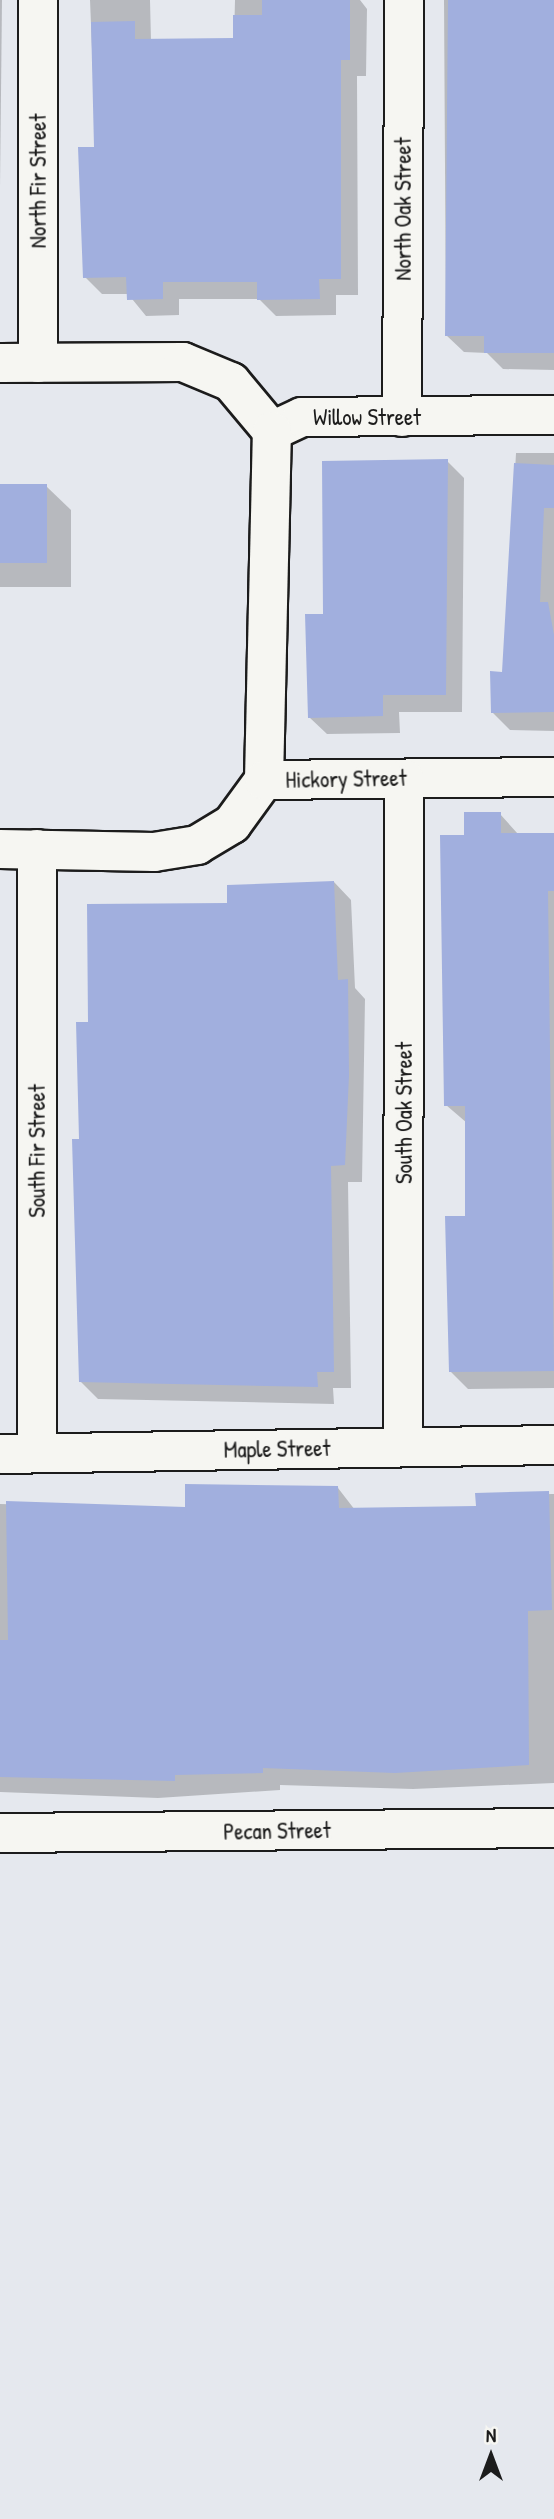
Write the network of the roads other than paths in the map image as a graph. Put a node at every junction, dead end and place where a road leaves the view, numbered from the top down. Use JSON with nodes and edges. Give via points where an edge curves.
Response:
{"nodes":[{"id":1,"x":38,"y":0,"type":"edge"},
{"id":2,"x":404,"y":0,"type":"edge"},
{"id":3,"x":38,"y":362,"type":"junction"},
{"id":4,"x":0,"y":363,"type":"edge"},
{"id":5,"x":554,"y":415,"type":"edge"},
{"id":6,"x":402,"y":417,"type":"junction"},
{"id":7,"x":272,"y":431,"type":"junction"},
{"id":8,"x":554,"y":777,"type":"edge"},
{"id":9,"x":404,"y":779,"type":"junction"},
{"id":10,"x":264,"y":780,"type":"junction"},
{"id":11,"x":18,"y":849,"type":"edge"},
{"id":12,"x":554,"y":1445,"type":"edge"},
{"id":13,"x":403,"y":1447,"type":"junction"},
{"id":14,"x":18,"y":1453,"type":"edge"},
{"id":15,"x":554,"y":1828,"type":"edge"},
{"id":16,"x":0,"y":1833,"type":"edge"}],
"edges":[{"from":1,"to":3,"type":"street","name":"North Fir Street"},
{"from":2,"to":6,"type":"street","name":"North Oak Street"},
{"from":3,"to":4,"type":"street"},
{"from":3,"to":7,"type":"street","via":[[183,362],[231,382]]},
{"from":5,"to":6,"type":"street","name":"Willow Street"},
{"from":6,"to":7,"type":"street","name":"Willow Street","via":[[302,417]]},
{"from":7,"to":10,"type":"street"},
{"from":8,"to":9,"type":"street","name":"Hickory Street"},
{"from":9,"to":10,"type":"street","name":"Hickory Street"},
{"from":9,"to":13,"type":"street","name":"South Oak Street"},
{"from":10,"to":11,"type":"street","name":"Hickory Street","via":[[232,824],[197,845],[154,852]]},
{"from":11,"to":14,"type":"street","name":"South Fir Street"},
{"from":12,"to":13,"type":"street","name":"Maple Street"},
{"from":13,"to":14,"type":"street","name":"Maple Street"},
{"from":15,"to":16,"type":"street","name":"Pecan Street"}]}
